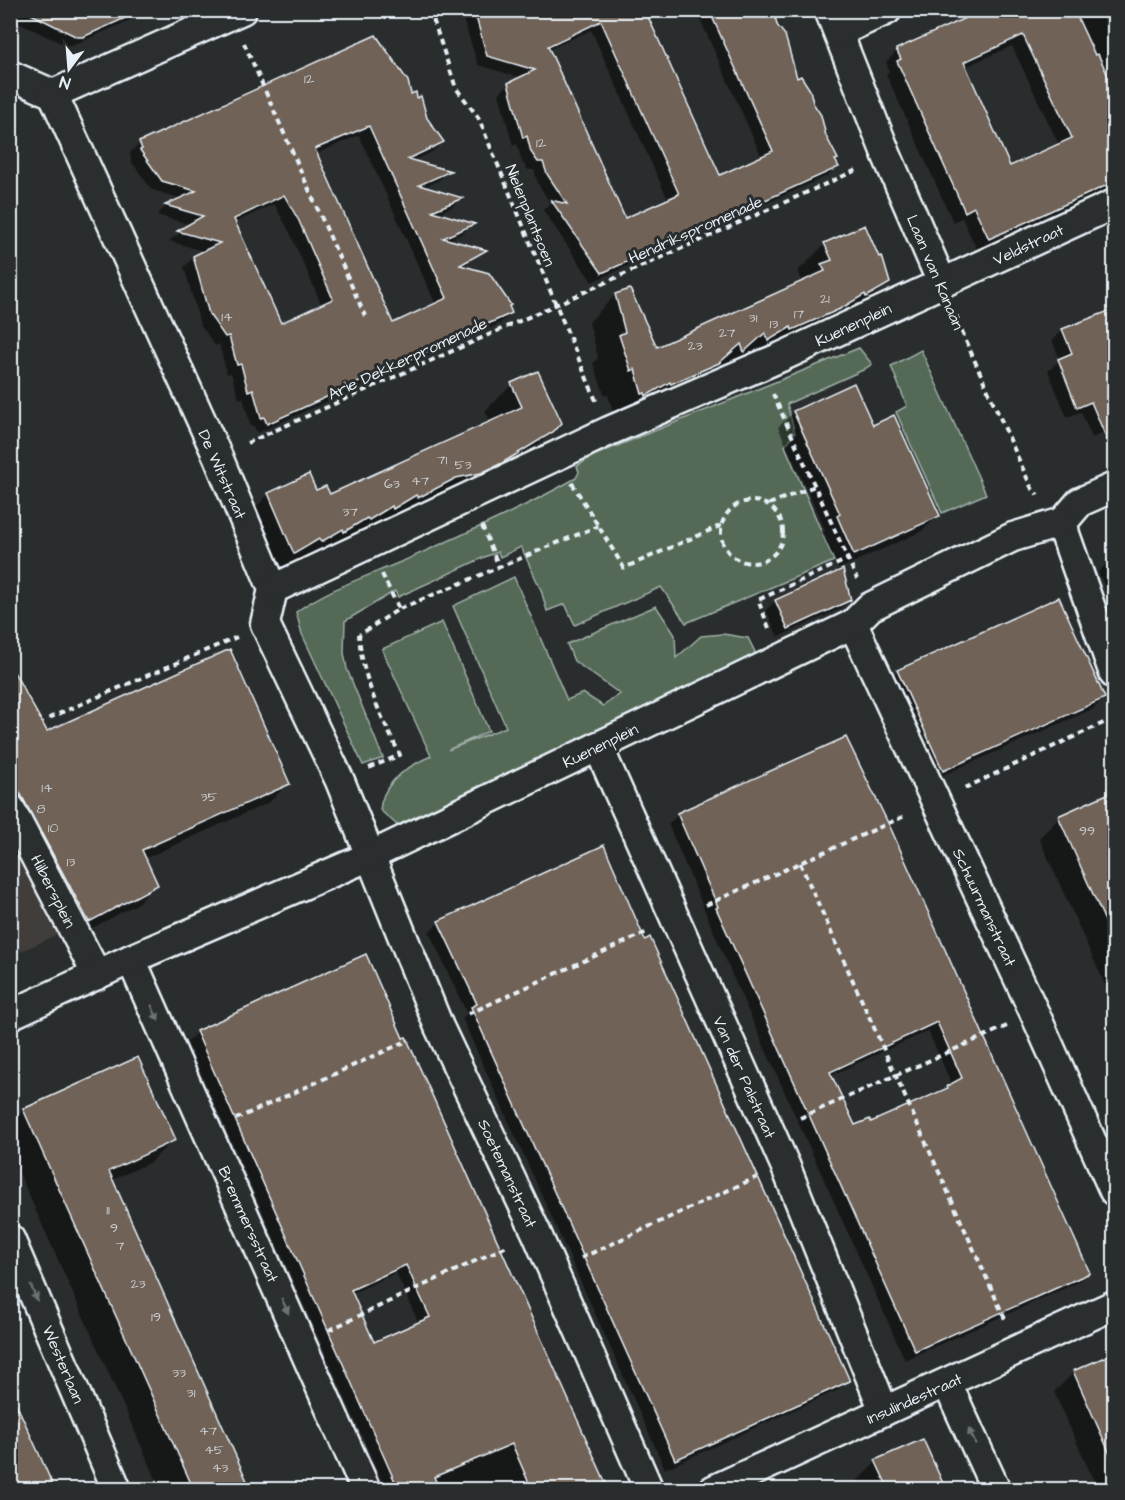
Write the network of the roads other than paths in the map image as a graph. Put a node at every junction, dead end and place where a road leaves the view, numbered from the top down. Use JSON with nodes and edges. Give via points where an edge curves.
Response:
{"nodes":[{"id":1,"x":887,"y":10,"type":"edge"},
{"id":2,"x":237,"y":13,"type":"edge"},
{"id":3,"x":834,"y":21,"type":"edge"},
{"id":4,"x":10,"y":75,"type":"edge"},
{"id":5,"x":53,"y":94,"type":"junction"},
{"id":6,"x":1114,"y":204,"type":"edge"},
{"id":7,"x":942,"y":283,"type":"junction"},
{"id":8,"x":1114,"y":487,"type":"edge"},
{"id":9,"x":1072,"y":512,"type":"junction"},
{"id":10,"x":273,"y":589,"type":"junction"},
{"id":11,"x":862,"y":615,"type":"junction"},
{"id":12,"x":1114,"y":674,"type":"edge"},
{"id":13,"x":598,"y":746,"type":"junction"},
{"id":14,"x":10,"y":808,"type":"edge"},
{"id":15,"x":368,"y":857,"type":"junction"},
{"id":16,"x":131,"y":959,"type":"junction"},
{"id":17,"x":97,"y":975,"type":"junction"},
{"id":18,"x":10,"y":1016,"type":"edge"},
{"id":19,"x":1114,"y":1191,"type":"edge"},
{"id":20,"x":10,"y":1239,"type":"edge"},
{"id":21,"x":1114,"y":1305,"type":"edge"},
{"id":22,"x":947,"y":1383,"type":"junction"},
{"id":23,"x":884,"y":1412,"type":"junction"},
{"id":24,"x":760,"y":1480,"type":"edge"},
{"id":25,"x":117,"y":1490,"type":"edge"},
{"id":26,"x":366,"y":1490,"type":"edge"},
{"id":27,"x":649,"y":1490,"type":"edge"},
{"id":28,"x":713,"y":1490,"type":"edge"},
{"id":29,"x":996,"y":1490,"type":"edge"}],
"edges":[{"from":1,"to":3,"type":"street"},
{"from":2,"to":5,"type":"street"},
{"from":3,"to":7,"type":"street","name":"Laan van Kanaän"},
{"from":4,"to":5,"type":"street"},
{"from":5,"to":10,"type":"street","name":"De Witstraat","via":[[218,457]]},
{"from":6,"to":7,"type":"street","name":"Veldstraat"},
{"from":7,"to":10,"type":"street","name":"Kuenenplein","via":[[609,431]]},
{"from":8,"to":9,"type":"street","name":"Kuenenplein"},
{"from":9,"to":11,"type":"street","name":"Kuenenplein","via":[[1013,537]]},
{"from":9,"to":12,"type":"street","via":[[1069,545]]},
{"from":10,"to":15,"type":"street","via":[[265,624],[340,781]]},
{"from":11,"to":13,"type":"street","name":"Kuenenplein"},
{"from":11,"to":19,"type":"street","name":"Schuurmanstraat","via":[[936,801]]},
{"from":13,"to":15,"type":"street","name":"Kuenenplein"},
{"from":13,"to":23,"type":"street","name":"Van der Palstraat","via":[[785,1165]]},
{"from":14,"to":17,"type":"street","name":"Hilbersplein"},
{"from":15,"to":16,"type":"street","name":"Kuenenplein"},
{"from":15,"to":27,"type":"street","name":"Soetemanstraat","via":[[439,1027],[536,1232]]},
{"from":16,"to":17,"type":"street"},
{"from":16,"to":26,"type":"street","name":"Bremmersstraat","one_way":true},
{"from":17,"to":18,"type":"street"},
{"from":20,"to":25,"type":"street","name":"Westerlaan","one_way":true},
{"from":21,"to":22,"type":"street","name":"Insulindestraat"},
{"from":22,"to":23,"type":"street","name":"Insulindestraat"},
{"from":29,"to":22,"type":"street","one_way":true},
{"from":23,"to":24,"type":"street","name":"Insulindestraat"},
{"from":24,"to":28,"type":"street","name":"Insulindestraat"}]}
